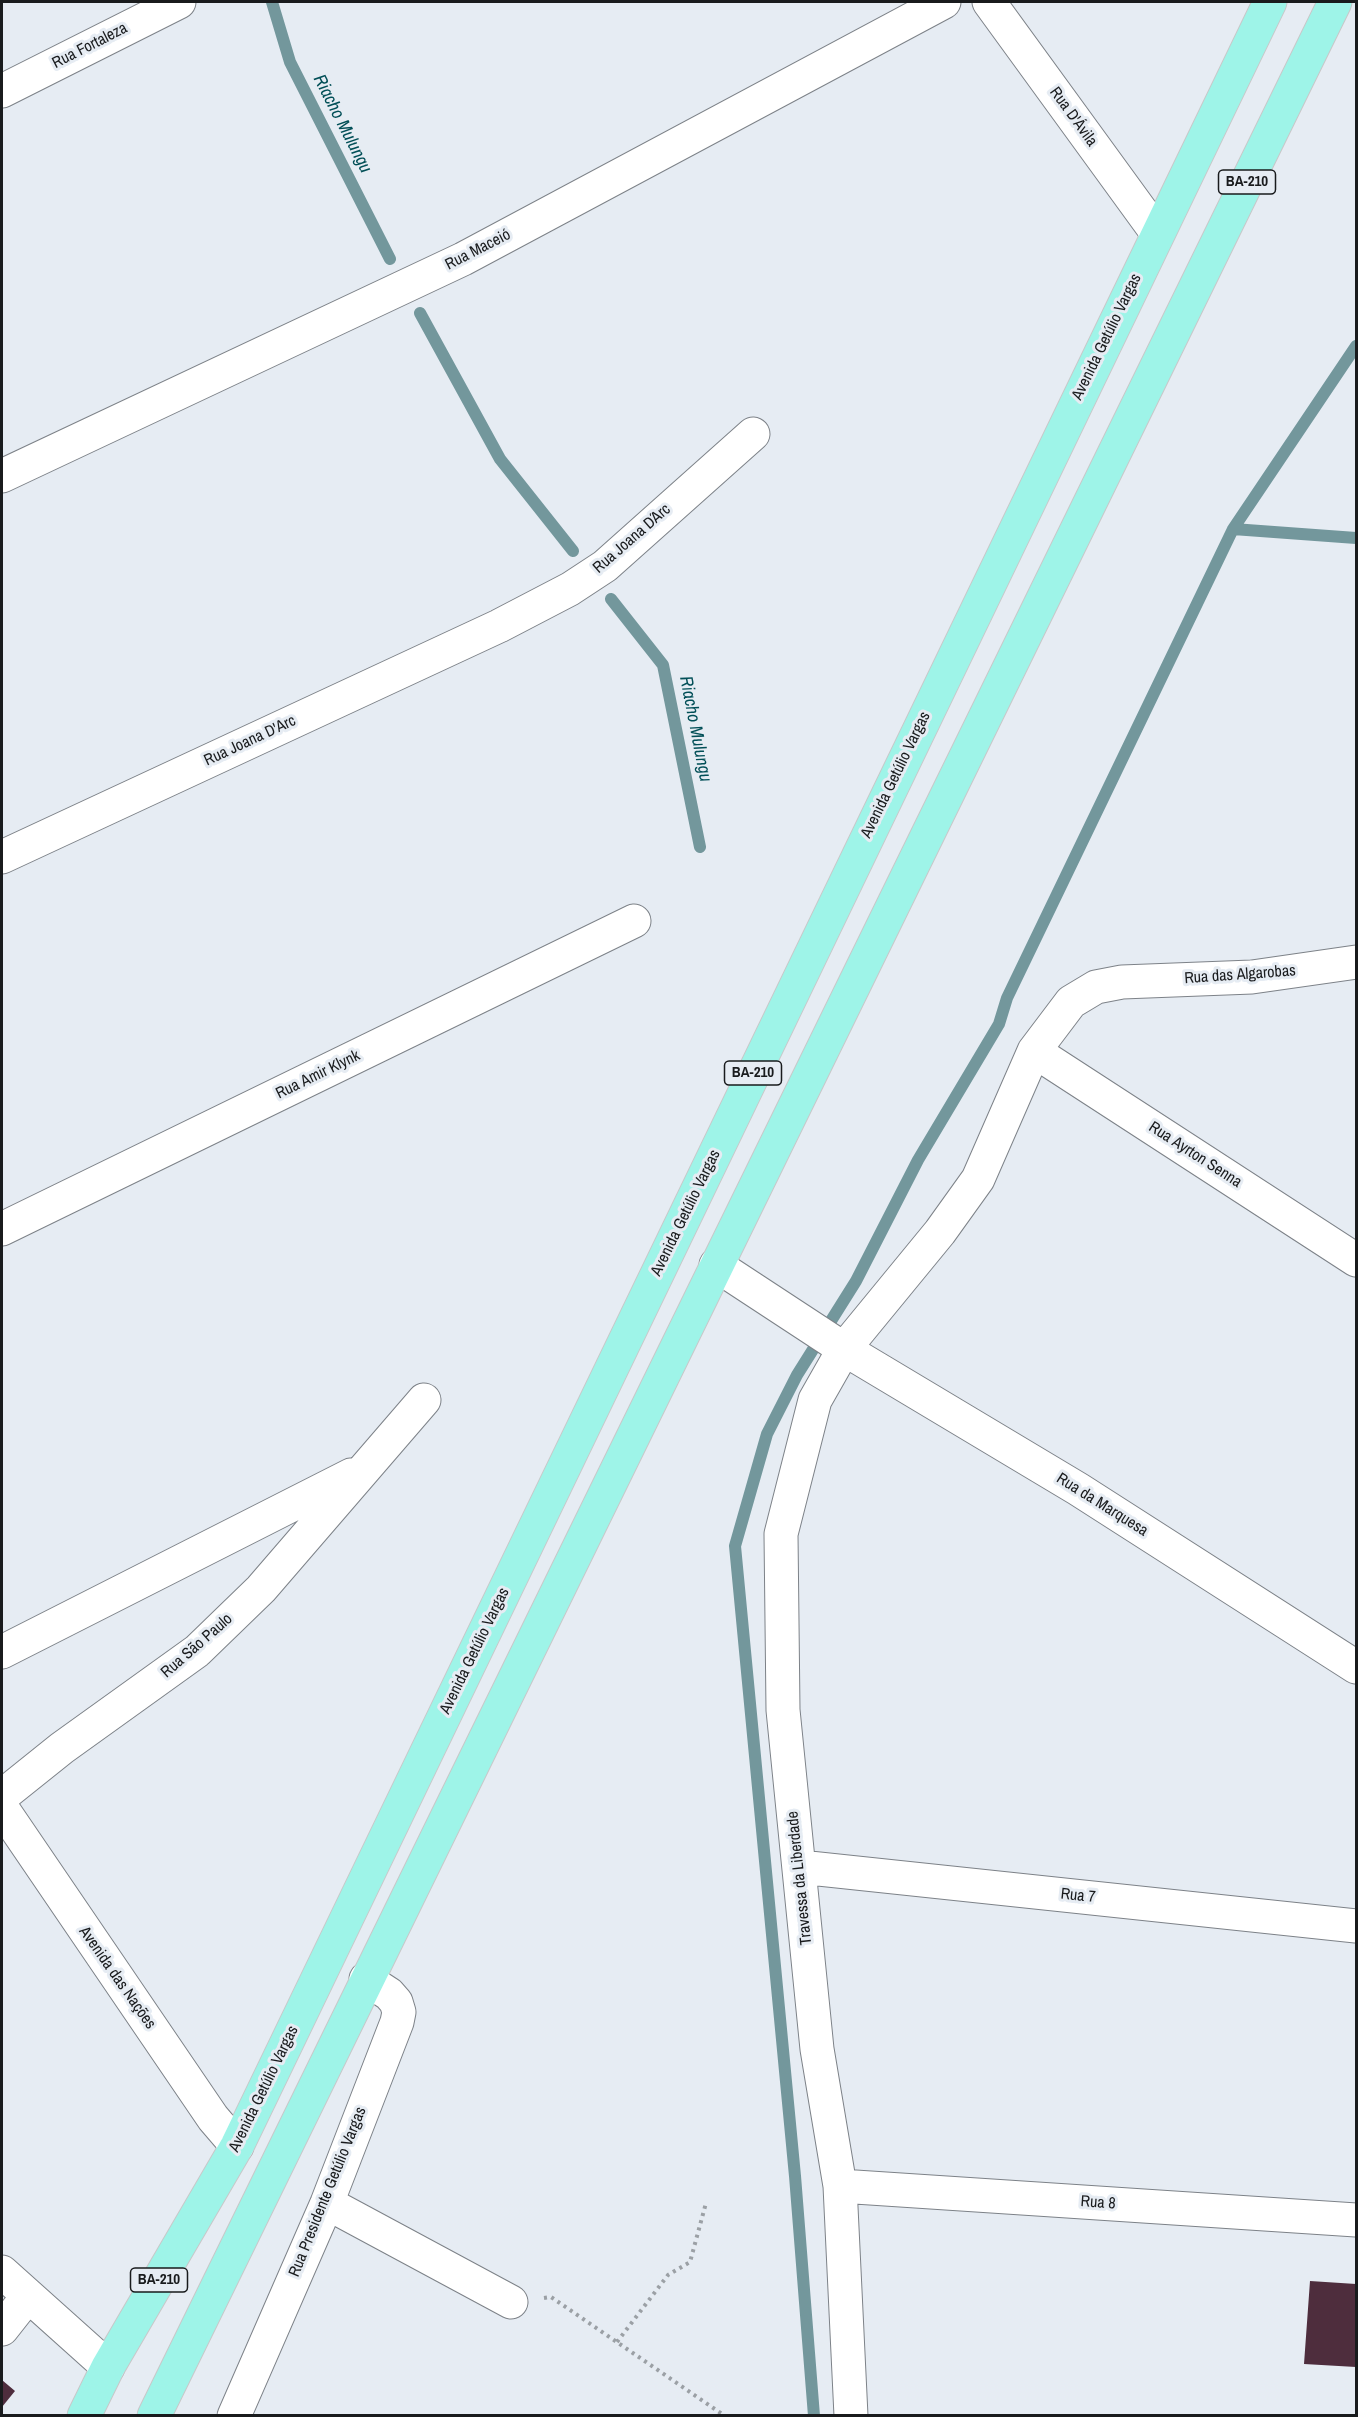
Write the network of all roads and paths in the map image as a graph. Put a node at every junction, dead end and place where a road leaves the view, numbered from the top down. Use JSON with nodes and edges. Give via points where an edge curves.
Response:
{"nodes":[{"id":1,"x":179,"y":2,"type":"edge"},
{"id":2,"x":944,"y":2,"type":"edge"},
{"id":3,"x":988,"y":2,"type":"edge"},
{"id":4,"x":1270,"y":2,"type":"edge"},
{"id":5,"x":1335,"y":2,"type":"edge"},
{"id":6,"x":2,"y":91,"type":"edge"},
{"id":7,"x":1157,"y":233,"type":"junction"},
{"id":8,"x":753,"y":434,"type":"dead end"},
{"id":9,"x":2,"y":476,"type":"edge"},
{"id":10,"x":499,"y":626,"type":"joint"},
{"id":11,"x":2,"y":857,"type":"edge"},
{"id":12,"x":634,"y":921,"type":"dead end"},
{"id":13,"x":1356,"y":962,"type":"edge"},
{"id":14,"x":1034,"y":1051,"type":"junction"},
{"id":15,"x":2,"y":1229,"type":"edge"},
{"id":16,"x":1356,"y":1260,"type":"edge"},
{"id":17,"x":716,"y":1265,"type":"junction"},
{"id":18,"x":844,"y":1349,"type":"junction"},
{"id":19,"x":424,"y":1400,"type":"dead end"},
{"id":20,"x":366,"y":1467,"type":"junction"},
{"id":21,"x":2,"y":1652,"type":"edge"},
{"id":22,"x":1356,"y":1667,"type":"edge"},
{"id":23,"x":2,"y":1796,"type":"edge"},
{"id":24,"x":2,"y":1808,"type":"edge"},
{"id":25,"x":800,"y":1867,"type":"junction"},
{"id":26,"x":1356,"y":1926,"type":"edge"},
{"id":27,"x":366,"y":1979,"type":"junction"},
{"id":28,"x":237,"y":2146,"type":"junction"},
{"id":29,"x":840,"y":2186,"type":"junction"},
{"id":30,"x":327,"y":2203,"type":"junction"},
{"id":31,"x":706,"y":2203,"type":"dead end"},
{"id":32,"x":1356,"y":2220,"type":"edge"},
{"id":33,"x":2,"y":2272,"type":"edge"},
{"id":34,"x":28,"y":2296,"type":"junction"},
{"id":35,"x":511,"y":2302,"type":"joint"},
{"id":36,"x":2,"y":2329,"type":"edge"},
{"id":37,"x":617,"y":2342,"type":"junction"},
{"id":38,"x":108,"y":2367,"type":"junction"},
{"id":39,"x":84,"y":2415,"type":"edge"},
{"id":40,"x":154,"y":2415,"type":"edge"},
{"id":41,"x":234,"y":2415,"type":"edge"},
{"id":42,"x":725,"y":2415,"type":"edge"},
{"id":43,"x":851,"y":2415,"type":"edge"}],
"edges":[{"from":1,"to":6,"type":"street","name":"Rua Fortaleza"},
{"from":2,"to":9,"type":"street","name":"Rua Maceió","via":[[463,259]]},
{"from":3,"to":7,"type":"street","name":"Rua D'Ávila"},
{"from":4,"to":7,"type":"main road","name":"Avenida Getúlio Vargas","number":"BA-210"},
{"from":5,"to":17,"type":"main road","number":"BA-210"},
{"from":7,"to":28,"type":"main road","name":"Avenida Getúlio Vargas","number":"BA-210"},
{"from":8,"to":10,"type":"street","name":"Rua Joana D´Arc","via":[[605,566],[570,590]]},
{"from":10,"to":11,"type":"street","name":"Rua Joana D'Arc"},
{"from":12,"to":15,"type":"street","name":"Rua Amir Klynk"},
{"from":13,"to":14,"type":"street","name":"Rua das Algarobas","via":[[1252,977],[1122,982],[1096,987],[1071,1002]]},
{"from":14,"to":16,"type":"street","name":"Rua Ayrton Senna"},
{"from":14,"to":18,"type":"street","name":"Travessa da Liberdade","via":[[978,1179]]},
{"from":17,"to":18,"type":"street","name":"Rua da Marquesa"},
{"from":17,"to":27,"type":"main road","number":"BA-210"},
{"from":18,"to":22,"type":"street","name":"Rua da Marquesa","via":[[1078,1489]]},
{"from":18,"to":25,"type":"street","name":"Travessa da Liberdade","via":[[815,1400],[782,1534],[783,1710]]},
{"from":19,"to":20,"type":"street","name":"Rua São Paulo"},
{"from":20,"to":21,"type":"street","name":"Rua São Paulo"},
{"from":20,"to":23,"type":"street","name":"Rua São Paulo","via":[[261,1589],[197,1651]]},
{"from":24,"to":28,"type":"street","name":"Avenida das Nações","via":[[213,2118]]},
{"from":25,"to":26,"type":"street","name":"Rua 7"},
{"from":25,"to":29,"type":"street","name":"Travessa da Liberdade","via":[[817,2049]]},
{"from":27,"to":30,"type":"street","name":"Rua Presidente Getúlio Vargas","via":[[389,1994],[399,2013]]},
{"from":27,"to":40,"type":"main road","number":"BA-210"},
{"from":28,"to":38,"type":"main road","name":"Avenida Getúlio Vargas","number":"BA-210"},
{"from":29,"to":32,"type":"street","name":"Rua 8"},
{"from":29,"to":43,"type":"street","name":"Travessa da Liberdade"},
{"from":30,"to":35,"type":"street"},
{"from":30,"to":41,"type":"street","name":"Rua Presidente Getúlio Vargas"},
{"from":31,"to":37,"type":"path","via":[[690,2262],[668,2275]]},
{"from":33,"to":34,"type":"street"},
{"from":34,"to":36,"type":"street"},
{"from":34,"to":38,"type":"street"},
{"from":35,"to":37,"type":"path","via":[[551,2297]]},
{"from":37,"to":42,"type":"path"},
{"from":38,"to":39,"type":"main road","name":"Avenida Getúlio Vargas","number":"BA-210"}]}
